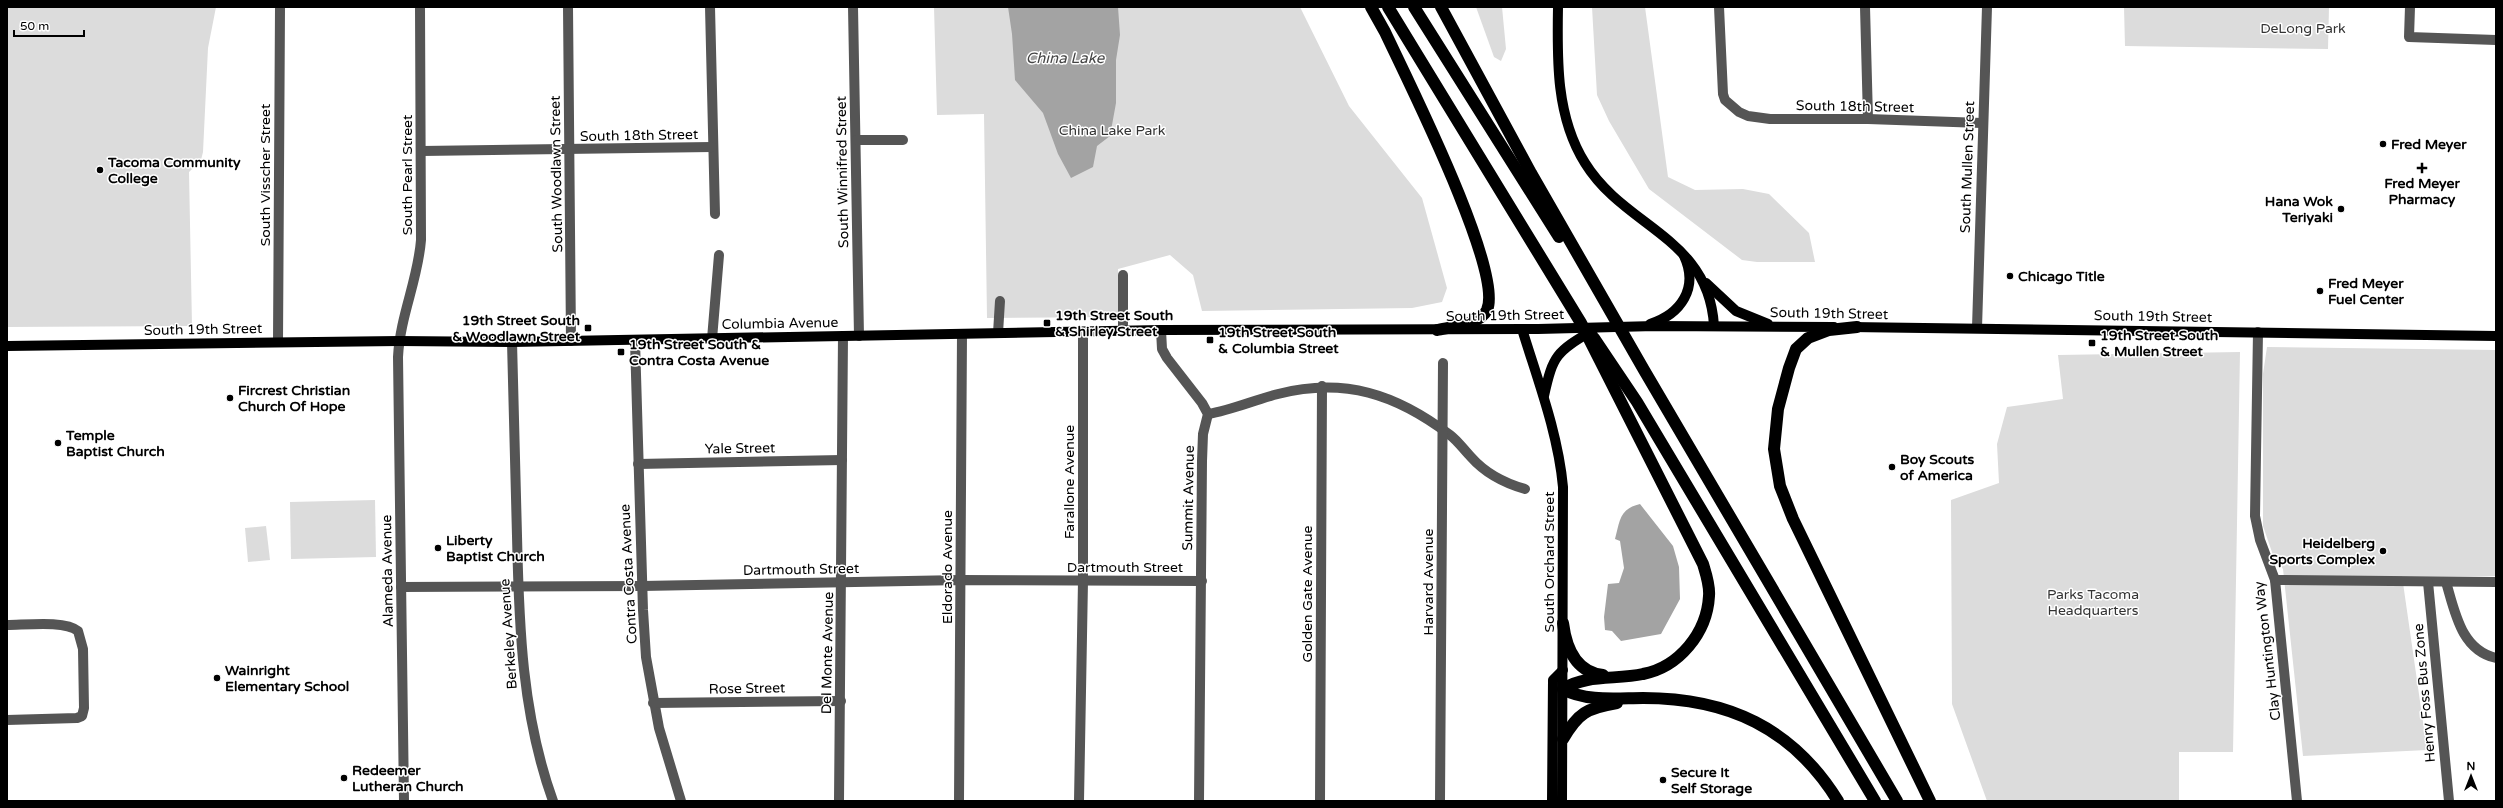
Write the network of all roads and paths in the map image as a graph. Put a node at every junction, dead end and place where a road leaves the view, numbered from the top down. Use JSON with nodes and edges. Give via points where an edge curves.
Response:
{"nodes":[{"id":1,"x":420,"y":7,"type":"edge"},
{"id":2,"x":568,"y":7,"type":"edge"},
{"id":3,"x":710,"y":7,"type":"edge"},
{"id":4,"x":854,"y":7,"type":"edge"},
{"id":5,"x":1371,"y":7,"type":"edge"},
{"id":6,"x":1388,"y":7,"type":"edge"},
{"id":7,"x":1414,"y":7,"type":"edge"},
{"id":8,"x":1441,"y":7,"type":"edge"},
{"id":9,"x":1558,"y":7,"type":"edge"},
{"id":10,"x":1719,"y":7,"type":"edge"},
{"id":11,"x":1865,"y":7,"type":"edge"},
{"id":12,"x":1987,"y":7,"type":"edge"},
{"id":13,"x":2410,"y":7,"type":"edge"},
{"id":14,"x":280,"y":8,"type":"dead end"},
{"id":15,"x":2496,"y":40,"type":"edge"},
{"id":16,"x":1868,"y":119,"type":"junction"},
{"id":17,"x":1982,"y":123,"type":"junction"},
{"id":18,"x":856,"y":140,"type":"junction"},
{"id":19,"x":903,"y":140,"type":"dead end"},
{"id":20,"x":712,"y":148,"type":"junction"},
{"id":21,"x":570,"y":150,"type":"junction"},
{"id":22,"x":422,"y":151,"type":"junction"},
{"id":23,"x":715,"y":214,"type":"dead end"},
{"id":24,"x":1683,"y":253,"type":"junction"},
{"id":25,"x":719,"y":255,"type":"dead end"},
{"id":26,"x":1123,"y":275,"type":"dead end"},
{"id":27,"x":1703,"y":280,"type":"junction"},
{"id":28,"x":1562,"y":291,"type":"junction"},
{"id":29,"x":1000,"y":301,"type":"dead end"},
{"id":30,"x":1654,"y":324,"type":"junction"},
{"id":31,"x":1714,"y":326,"type":"junction"},
{"id":32,"x":1774,"y":326,"type":"junction"},
{"id":33,"x":1857,"y":327,"type":"junction"},
{"id":34,"x":1597,"y":328,"type":"junction"},
{"id":35,"x":1977,"y":328,"type":"junction"},
{"id":36,"x":1522,"y":329,"type":"junction"},
{"id":37,"x":1161,"y":330,"type":"junction"},
{"id":38,"x":1437,"y":330,"type":"junction"},
{"id":39,"x":1123,"y":331,"type":"junction"},
{"id":40,"x":1083,"y":332,"type":"junction"},
{"id":41,"x":2258,"y":332,"type":"junction"},
{"id":42,"x":998,"y":333,"type":"junction"},
{"id":43,"x":962,"y":334,"type":"junction"},
{"id":44,"x":843,"y":336,"type":"junction"},
{"id":45,"x":859,"y":336,"type":"junction"},
{"id":46,"x":2496,"y":336,"type":"edge"},
{"id":47,"x":712,"y":339,"type":"junction"},
{"id":48,"x":399,"y":341,"type":"junction"},
{"id":49,"x":571,"y":341,"type":"junction"},
{"id":50,"x":635,"y":341,"type":"junction"},
{"id":51,"x":278,"y":342,"type":"junction"},
{"id":52,"x":512,"y":342,"type":"junction"},
{"id":53,"x":7,"y":346,"type":"edge"},
{"id":54,"x":1442,"y":363,"type":"dead end"},
{"id":55,"x":1644,"y":370,"type":"junction"},
{"id":56,"x":1322,"y":386,"type":"junction"},
{"id":57,"x":1544,"y":396,"type":"junction"},
{"id":58,"x":1208,"y":414,"type":"junction"},
{"id":59,"x":1443,"y":431,"type":"junction"},
{"id":60,"x":842,"y":460,"type":"junction"},
{"id":61,"x":638,"y":464,"type":"junction"},
{"id":62,"x":1525,"y":490,"type":"dead end"},
{"id":63,"x":961,"y":580,"type":"junction"},
{"id":64,"x":2275,"y":580,"type":"junction"},
{"id":65,"x":1083,"y":581,"type":"junction"},
{"id":66,"x":1202,"y":581,"type":"junction"},
{"id":67,"x":842,"y":582,"type":"junction"},
{"id":68,"x":2428,"y":582,"type":"junction"},
{"id":69,"x":2446,"y":582,"type":"junction"},
{"id":70,"x":2496,"y":582,"type":"edge"},
{"id":71,"x":642,"y":586,"type":"junction"},
{"id":72,"x":401,"y":587,"type":"junction"},
{"id":73,"x":518,"y":587,"type":"junction"},
{"id":74,"x":1563,"y":623,"type":"junction"},
{"id":75,"x":7,"y":625,"type":"edge"},
{"id":76,"x":2496,"y":658,"type":"edge"},
{"id":77,"x":1563,"y":670,"type":"junction"},
{"id":78,"x":1616,"y":677,"type":"junction"},
{"id":79,"x":1563,"y":689,"type":"junction"},
{"id":80,"x":1649,"y":698,"type":"junction"},
{"id":81,"x":841,"y":701,"type":"junction"},
{"id":82,"x":653,"y":704,"type":"junction"},
{"id":83,"x":7,"y":720,"type":"edge"},
{"id":84,"x":1563,"y":739,"type":"junction"},
{"id":85,"x":404,"y":801,"type":"edge"},
{"id":86,"x":553,"y":801,"type":"edge"},
{"id":87,"x":681,"y":801,"type":"edge"},
{"id":88,"x":839,"y":801,"type":"edge"},
{"id":89,"x":959,"y":801,"type":"edge"},
{"id":90,"x":1079,"y":801,"type":"edge"},
{"id":91,"x":1199,"y":801,"type":"edge"},
{"id":92,"x":1320,"y":801,"type":"edge"},
{"id":93,"x":1440,"y":801,"type":"edge"},
{"id":94,"x":1552,"y":801,"type":"edge"},
{"id":95,"x":1562,"y":801,"type":"edge"},
{"id":96,"x":1838,"y":801,"type":"edge"},
{"id":97,"x":1842,"y":801,"type":"edge"},
{"id":98,"x":1875,"y":801,"type":"edge"},
{"id":99,"x":1897,"y":801,"type":"edge"},
{"id":100,"x":1930,"y":801,"type":"edge"},
{"id":101,"x":2297,"y":801,"type":"edge"},
{"id":102,"x":2448,"y":801,"type":"edge"}],
"edges":[{"from":1,"to":22,"type":"street","name":"South Pearl Street"},
{"from":2,"to":21,"type":"street","name":"South Woodlawn Street"},
{"from":3,"to":20,"type":"street"},
{"from":4,"to":18,"type":"street","name":"South Winnifred Street"},
{"from":5,"to":38,"type":"highway","via":[[1466,208],[1482,262],[1488,297],[1486,311],[1481,317],[1468,323]]},
{"from":6,"to":28,"type":"highway"},
{"from":7,"to":55,"type":"highway"},
{"from":8,"to":55,"type":"highway","via":[[1535,180]]},
{"from":9,"to":24,"type":"main road","via":[[1562,95],[1569,129],[1578,151],[1606,189]]},
{"from":10,"to":16,"type":"street","name":"South 18th Street","via":[[1722,85],[1725,100],[1730,106],[1748,116],[1770,119]]},
{"from":11,"to":16,"type":"street"},
{"from":12,"to":17,"type":"street","name":"South Mullen Street"},
{"from":13,"to":15,"type":"street","via":[[2409,38]]},
{"from":14,"to":51,"type":"street","name":"South Visscher Street"},
{"from":16,"to":17,"type":"street","name":"South 18th Street"},
{"from":17,"to":35,"type":"street","name":"South Mullen Street"},
{"from":18,"to":19,"type":"street"},
{"from":18,"to":45,"type":"street","name":"South Winnifred Street"},
{"from":20,"to":21,"type":"street","name":"South 18th Street"},
{"from":20,"to":23,"type":"street"},
{"from":21,"to":22,"type":"street","name":"South 18th Street"},
{"from":21,"to":49,"type":"street","name":"South Woodlawn Street"},
{"from":22,"to":48,"type":"street","name":"South Pearl Street","via":[[420,254]]},
{"from":24,"to":27,"type":"main road"},
{"from":24,"to":30,"type":"main road","via":[[1689,280],[1683,303]]},
{"from":25,"to":47,"type":"street"},
{"from":26,"to":39,"type":"street"},
{"from":27,"to":31,"type":"main road","via":[[1713,308]]},
{"from":27,"to":32,"type":"main road","via":[[1736,311]]},
{"from":28,"to":78,"type":"highway","via":[[1698,550],[1708,584],[1708,606],[1701,628],[1685,650],[1670,663],[1654,671]]},
{"from":28,"to":98,"type":"highway","via":[[1637,402]]},
{"from":29,"to":42,"type":"street"},
{"from":30,"to":31,"type":"main road","name":"South 19th Street"},
{"from":30,"to":34,"type":"main road","name":"South 19th Street"},
{"from":31,"to":32,"type":"main road","name":"South 19th Street"},
{"from":32,"to":33,"type":"main road","name":"South 19th Street"},
{"from":33,"to":35,"type":"main road","name":"South 19th Street"},
{"from":33,"to":100,"type":"highway","via":[[1814,334],[1796,349],[1778,409],[1774,449],[1780,486],[1793,519]]},
{"from":34,"to":36,"type":"main road","name":"South 19th Street"},
{"from":34,"to":57,"type":"main road","via":[[1565,347],[1552,363]]},
{"from":35,"to":41,"type":"main road","name":"South 19th Street"},
{"from":36,"to":38,"type":"main road","name":"South 19th Street"},
{"from":36,"to":57,"type":"main road","name":"South Orchard Street"},
{"from":37,"to":38,"type":"main road","name":"South 19th Street"},
{"from":37,"to":39,"type":"main road","name":"Columbia Avenue"},
{"from":37,"to":58,"type":"street","via":[[1162,348],[1167,358]]},
{"from":39,"to":40,"type":"main road","name":"Columbia Avenue"},
{"from":40,"to":42,"type":"main road","name":"Columbia Avenue"},
{"from":40,"to":65,"type":"street","name":"Farallone Avenue"},
{"from":41,"to":46,"type":"main road","name":"South 19th Street"},
{"from":41,"to":64,"type":"street","name":"Clay Huntington Way","via":[[2255,506],[2260,540]]},
{"from":42,"to":43,"type":"main road","name":"Columbia Avenue"},
{"from":43,"to":45,"type":"main road","name":"Columbia Avenue"},
{"from":43,"to":63,"type":"street","name":"Eldorado Avenue"},
{"from":44,"to":45,"type":"main road","name":"Columbia Avenue"},
{"from":44,"to":47,"type":"main road","name":"Columbia Avenue"},
{"from":44,"to":60,"type":"street","name":"Del Monte Avenue"},
{"from":47,"to":50,"type":"main road","name":"Columbia Avenue"},
{"from":48,"to":51,"type":"main road","name":"South 19th Street"},
{"from":48,"to":52,"type":"main road","name":"Columbia Avenue"},
{"from":48,"to":72,"type":"street","name":"Alameda Avenue"},
{"from":49,"to":50,"type":"main road","name":"Columbia Avenue"},
{"from":49,"to":52,"type":"main road","name":"Columbia Avenue"},
{"from":50,"to":61,"type":"street","name":"Contra Costa Avenue"},
{"from":51,"to":53,"type":"main road","name":"South 19th Street"},
{"from":52,"to":73,"type":"street","name":"Berkeley Avenue"},
{"from":54,"to":59,"type":"street","name":"Harvard Avenue"},
{"from":55,"to":99,"type":"highway"},
{"from":56,"to":58,"type":"street","via":[[1278,394],[1226,411]]},
{"from":56,"to":59,"type":"street","via":[[1355,388],[1381,396],[1406,406]]},
{"from":56,"to":92,"type":"street","name":"Golden Gate Avenue"},
{"from":57,"to":74,"type":"main road","name":"South Orchard Street","via":[[1558,453],[1563,487]]},
{"from":58,"to":66,"type":"street","name":"Summit Avenue","via":[[1203,434],[1202,461]]},
{"from":59,"to":62,"type":"street","via":[[1485,470],[1504,482]]},
{"from":59,"to":93,"type":"street","name":"Harvard Avenue"},
{"from":60,"to":61,"type":"street","name":"Yale Street"},
{"from":60,"to":67,"type":"street","name":"Del Monte Avenue"},
{"from":61,"to":71,"type":"street","name":"Contra Costa Avenue"},
{"from":63,"to":65,"type":"street","name":"Dartmouth Street"},
{"from":63,"to":67,"type":"street","name":"Dartmouth Street"},
{"from":63,"to":89,"type":"street","name":"Eldorado Avenue"},
{"from":64,"to":68,"type":"street"},
{"from":64,"to":101,"type":"street","name":"Clay Huntington Way"},
{"from":65,"to":66,"type":"street","name":"Dartmouth Street"},
{"from":65,"to":90,"type":"street","name":"Farallone Avenue"},
{"from":66,"to":91,"type":"street","name":"Summit Avenue"},
{"from":67,"to":71,"type":"street","name":"Dartmouth Street"},
{"from":67,"to":81,"type":"street","name":"Del Monte Avenue"},
{"from":68,"to":69,"type":"street"},
{"from":68,"to":102,"type":"street","name":"Henry Foss Bus Zone"},
{"from":69,"to":70,"type":"street"},
{"from":69,"to":76,"type":"street","via":[[2459,626],[2465,636],[2478,652]]},
{"from":71,"to":73,"type":"street","name":"Dartmouth Street"},
{"from":71,"to":82,"type":"street","name":"Contra Costa Avenue","via":[[645,649]]},
{"from":72,"to":73,"type":"street","name":"Dartmouth Street"},
{"from":72,"to":85,"type":"street","name":"Alameda Avenue"},
{"from":73,"to":86,"type":"street","name":"Berkeley Avenue","via":[[520,641],[526,694],[536,747]]},
{"from":74,"to":77,"type":"main road","name":"South Orchard Street"},
{"from":74,"to":78,"type":"highway","via":[[1569,649],[1578,663],[1592,673]]},
{"from":75,"to":83,"type":"street","via":[[65,625],[78,631],[82,637],[83,649],[84,708],[82,716],[77,718]]},
{"from":77,"to":79,"type":"main road","name":"South Orchard Street"},
{"from":77,"to":94,"type":"main road","via":[[1553,680]]},
{"from":78,"to":79,"type":"highway","via":[[1579,681]]},
{"from":79,"to":80,"type":"highway","via":[[1581,696]]},
{"from":79,"to":84,"type":"main road","name":"South Orchard Street"},
{"from":80,"to":84,"type":"highway","via":[[1592,708],[1577,717]]},
{"from":80,"to":96,"type":"highway","via":[[1708,704],[1756,721],[1798,752],[1819,774]]},
{"from":80,"to":97,"type":"highway","via":[[1674,693],[1698,694],[1725,700],[1754,711],[1778,726],[1802,746],[1824,771]]},
{"from":81,"to":82,"type":"street","name":"Rose Street"},
{"from":81,"to":88,"type":"street","name":"Del Monte Avenue"},
{"from":82,"to":87,"type":"street","name":"Contra Costa Avenue"},
{"from":84,"to":95,"type":"main road","name":"South Orchard Street"}]}
